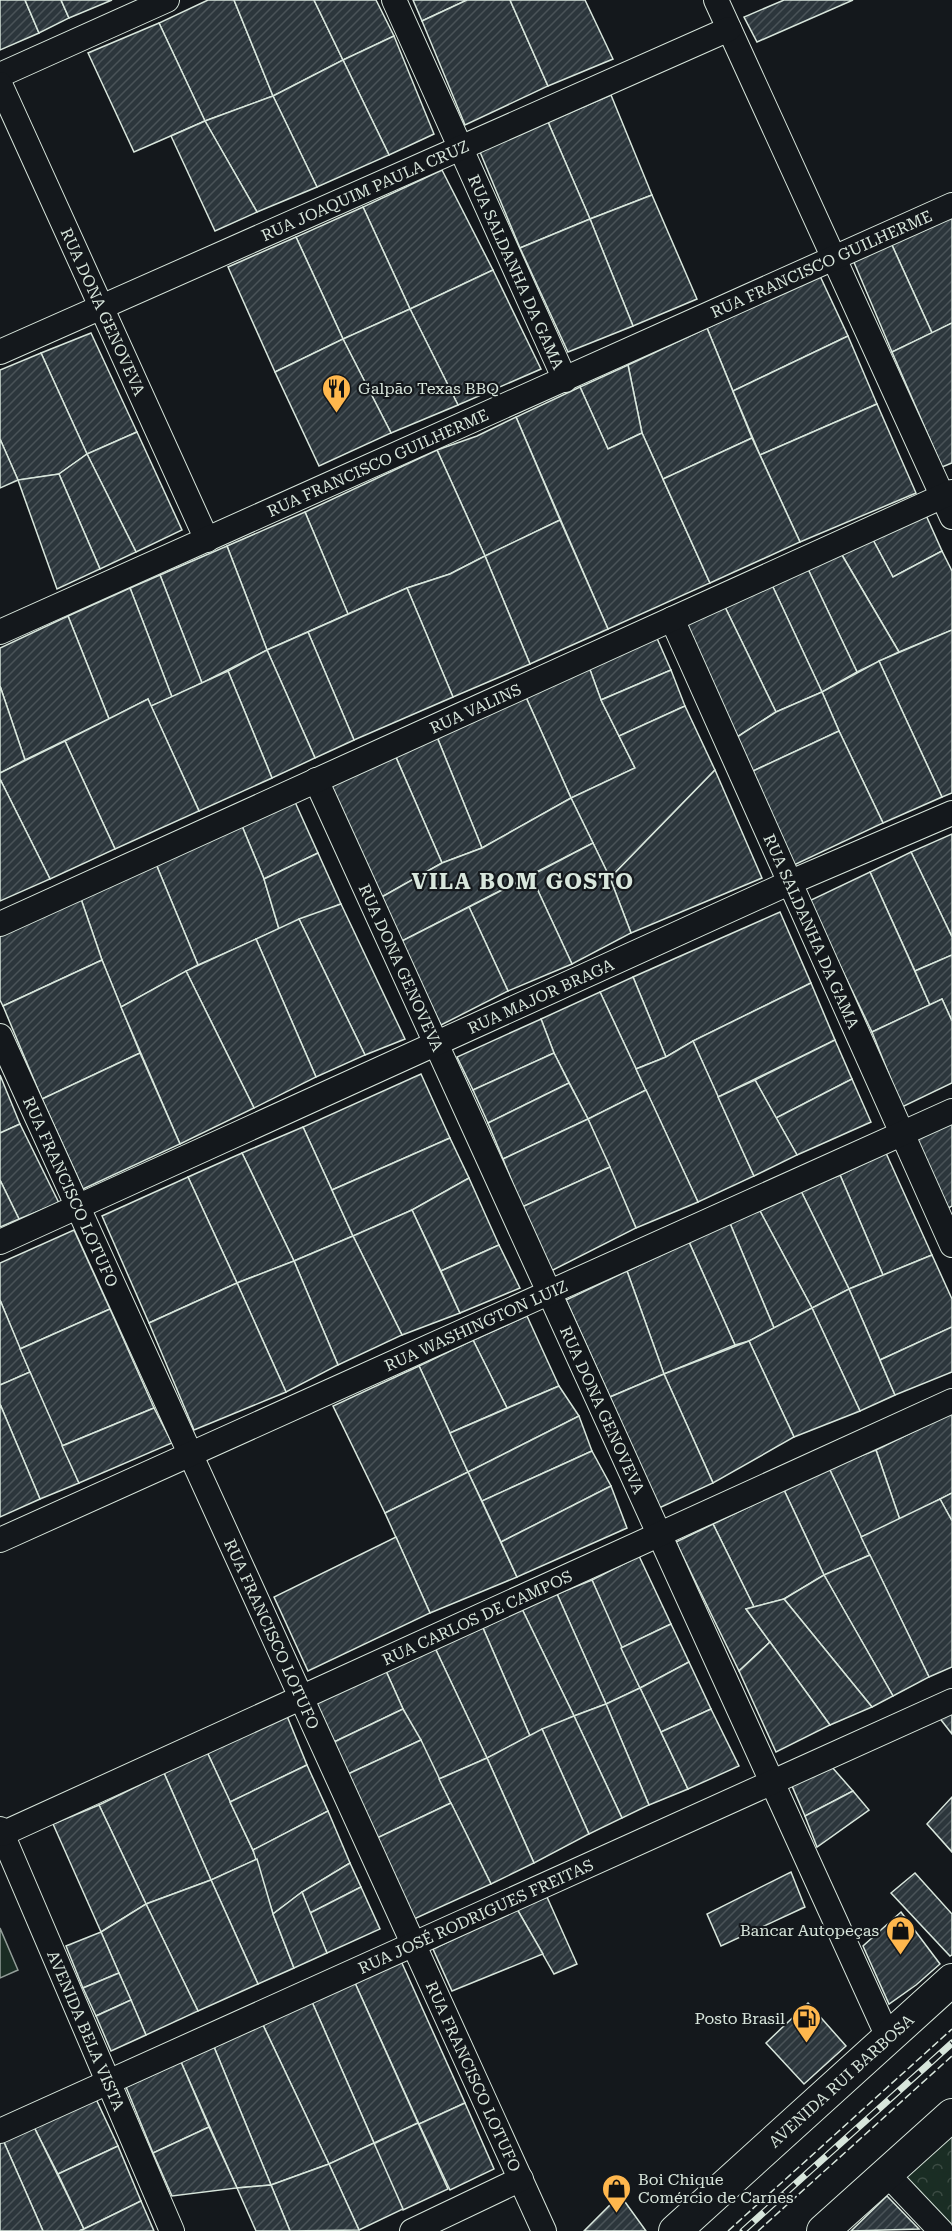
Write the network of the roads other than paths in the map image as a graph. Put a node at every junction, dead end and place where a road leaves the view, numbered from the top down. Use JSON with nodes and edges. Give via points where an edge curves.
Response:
{"nodes":[{"id":1,"x":167,"y":0,"type":"edge"},
{"id":2,"x":394,"y":0,"type":"edge"},
{"id":3,"x":716,"y":0,"type":"edge"},
{"id":4,"x":729,"y":29,"type":"junction"},
{"id":5,"x":0,"y":75,"type":"edge"},
{"id":6,"x":0,"y":84,"type":"edge"},
{"id":7,"x":461,"y":148,"type":"junction"},
{"id":8,"x":952,"y":205,"type":"edge"},
{"id":9,"x":834,"y":258,"type":"junction"},
{"id":10,"x":101,"y":307,"type":"junction"},
{"id":11,"x":0,"y":352,"type":"edge"},
{"id":12,"x":565,"y":380,"type":"junction"},
{"id":13,"x":949,"y":502,"type":"edge"},
{"id":14,"x":207,"y":540,"type":"junction"},
{"id":15,"x":672,"y":619,"type":"junction"},
{"id":16,"x":0,"y":632,"type":"edge"},
{"id":17,"x":316,"y":780,"type":"junction"},
{"id":18,"x":952,"y":813,"type":"edge"},
{"id":19,"x":790,"y":882,"type":"junction"},
{"id":20,"x":0,"y":924,"type":"edge"},
{"id":21,"x":0,"y":1036,"type":"edge"},
{"id":22,"x":436,"y":1044,"type":"junction"},
{"id":23,"x":952,"y":1111,"type":"edge"},
{"id":24,"x":902,"y":1133,"type":"junction"},
{"id":25,"x":79,"y":1207,"type":"junction"},
{"id":26,"x":0,"y":1242,"type":"edge"},
{"id":27,"x":952,"y":1245,"type":"edge"},
{"id":28,"x":549,"y":1292,"type":"junction"},
{"id":29,"x":952,"y":1401,"type":"edge"},
{"id":30,"x":190,"y":1455,"type":"junction"},
{"id":31,"x":659,"y":1535,"type":"junction"},
{"id":32,"x":0,"y":1540,"type":"edge"},
{"id":33,"x":301,"y":1698,"type":"junction"},
{"id":34,"x":952,"y":1701,"type":"edge"},
{"id":35,"x":772,"y":1782,"type":"junction"},
{"id":36,"x":1,"y":1832,"type":"edge"},
{"id":37,"x":414,"y":1944,"type":"junction"},
{"id":38,"x":952,"y":1980,"type":"edge"},
{"id":39,"x":888,"y":2037,"type":"junction"},
{"id":40,"x":108,"y":2082,"type":"junction"},
{"id":41,"x":952,"y":2115,"type":"edge"},
{"id":42,"x":0,"y":2131,"type":"edge"},
{"id":43,"x":887,"y":2174,"type":"junction"},
{"id":44,"x":521,"y":2180,"type":"junction"},
{"id":45,"x":172,"y":2231,"type":"edge"},
{"id":46,"x":412,"y":2231,"type":"edge"},
{"id":47,"x":544,"y":2231,"type":"edge"},
{"id":48,"x":675,"y":2231,"type":"edge"},
{"id":49,"x":823,"y":2231,"type":"edge"},
{"id":50,"x":941,"y":2231,"type":"edge"}],
"edges":[{"from":1,"to":5,"type":"street"},
{"from":2,"to":7,"type":"street","name":"RUA SALDANHA DA GAMA"},
{"from":3,"to":4,"type":"street"},
{"from":4,"to":7,"type":"street","name":"RUA JOAQUIM PAULA CRUZ"},
{"from":4,"to":9,"type":"street"},
{"from":6,"to":10,"type":"street","name":"RUA DONA GENOVEVA"},
{"from":7,"to":10,"type":"street","name":"RUA JOAQUIM PAULA CRUZ"},
{"from":7,"to":12,"type":"street","name":"RUA SALDANHA DA GAMA"},
{"from":8,"to":9,"type":"street","name":"RUA FRANCISCO GUILHERME"},
{"from":9,"to":12,"type":"street","name":"RUA FRANCISCO GUILHERME"},
{"from":9,"to":13,"type":"street"},
{"from":10,"to":11,"type":"street","name":"RUA JOAQUIM PAULA CRUZ"},
{"from":10,"to":14,"type":"street","name":"RUA DONA GENOVEVA"},
{"from":12,"to":14,"type":"street","name":"RUA FRANCISCO GUILHERME"},
{"from":13,"to":15,"type":"street","name":"RUA VALINS"},
{"from":14,"to":16,"type":"street","name":"RUA FRANCISCO GUILHERME"},
{"from":15,"to":17,"type":"street","name":"RUA VALINS"},
{"from":15,"to":19,"type":"street","name":"RUA SALDANHA DA GAMA"},
{"from":17,"to":20,"type":"street","name":"RUA VALINS"},
{"from":17,"to":22,"type":"street","name":"RUA DONA GENOVEVA"},
{"from":18,"to":19,"type":"street","name":"RUA MAJOR BRAGA"},
{"from":19,"to":22,"type":"street","name":"RUA MAJOR BRAGA"},
{"from":19,"to":24,"type":"street","name":"RUA SALDANHA DA GAMA"},
{"from":21,"to":25,"type":"street","name":"RUA FRANCISCO LOTUFO"},
{"from":22,"to":25,"type":"street","name":"RUA MAJOR BRAGA"},
{"from":22,"to":28,"type":"street","name":"RUA DONA GENOVEVA"},
{"from":23,"to":24,"type":"street","name":"RUA WASHINGTON LUIZ"},
{"from":24,"to":27,"type":"street","name":"RUA SALDANHA DA GAMA"},
{"from":24,"to":28,"type":"street","name":"RUA WASHINGTON LUIZ"},
{"from":25,"to":26,"type":"street","name":"RUA MAJOR BRAGA"},
{"from":25,"to":30,"type":"street","name":"RUA FRANCISCO LOTUFO"},
{"from":28,"to":30,"type":"street","name":"RUA WASHINGTON LUIZ"},
{"from":28,"to":31,"type":"street","name":"RUA DONA GENOVEVA"},
{"from":29,"to":31,"type":"street","name":"RUA CARLOS DE CAMPOS"},
{"from":30,"to":32,"type":"street","name":"RUA WASHINGTON LUIZ"},
{"from":30,"to":33,"type":"street","name":"RUA FRANCISCO LOTUFO"},
{"from":31,"to":33,"type":"street","name":"RUA CARLOS DE CAMPOS"},
{"from":31,"to":35,"type":"street","name":"RUA DONA GENOVEVA"},
{"from":33,"to":36,"type":"street","name":"RUA CARLOS DE CAMPOS"},
{"from":33,"to":37,"type":"street","name":"RUA FRANCISCO LOTUFO"},
{"from":34,"to":35,"type":"street","name":"RUA JOSÉ RODRIGUES FREITAS"},
{"from":35,"to":37,"type":"street","name":"RUA JOSÉ RODRIGUES FREITAS"},
{"from":35,"to":39,"type":"street","name":"RUA DONA GENOVEVA"},
{"from":36,"to":40,"type":"street","name":"AVENIDA BELA VISTA"},
{"from":37,"to":40,"type":"street","name":"RUA JOSÉ RODRIGUES FREITAS"},
{"from":37,"to":44,"type":"street","name":"RUA FRANCISCO LOTUFO"},
{"from":38,"to":39,"type":"main road","name":"AVENIDA RUI BARBOSA"},
{"from":39,"to":48,"type":"main road","name":"AVENIDA RUI BARBOSA"},
{"from":40,"to":42,"type":"street","name":"RUA JOSÉ RODRIGUES FREITAS"},
{"from":40,"to":45,"type":"street","name":"AVENIDA BELA VISTA"},
{"from":41,"to":43,"type":"main road"},
{"from":43,"to":49,"type":"main road"},
{"from":43,"to":50,"type":"street"},
{"from":44,"to":46,"type":"street"},
{"from":44,"to":47,"type":"street","name":"RUA FRANCISCO LOTUFO"}]}
